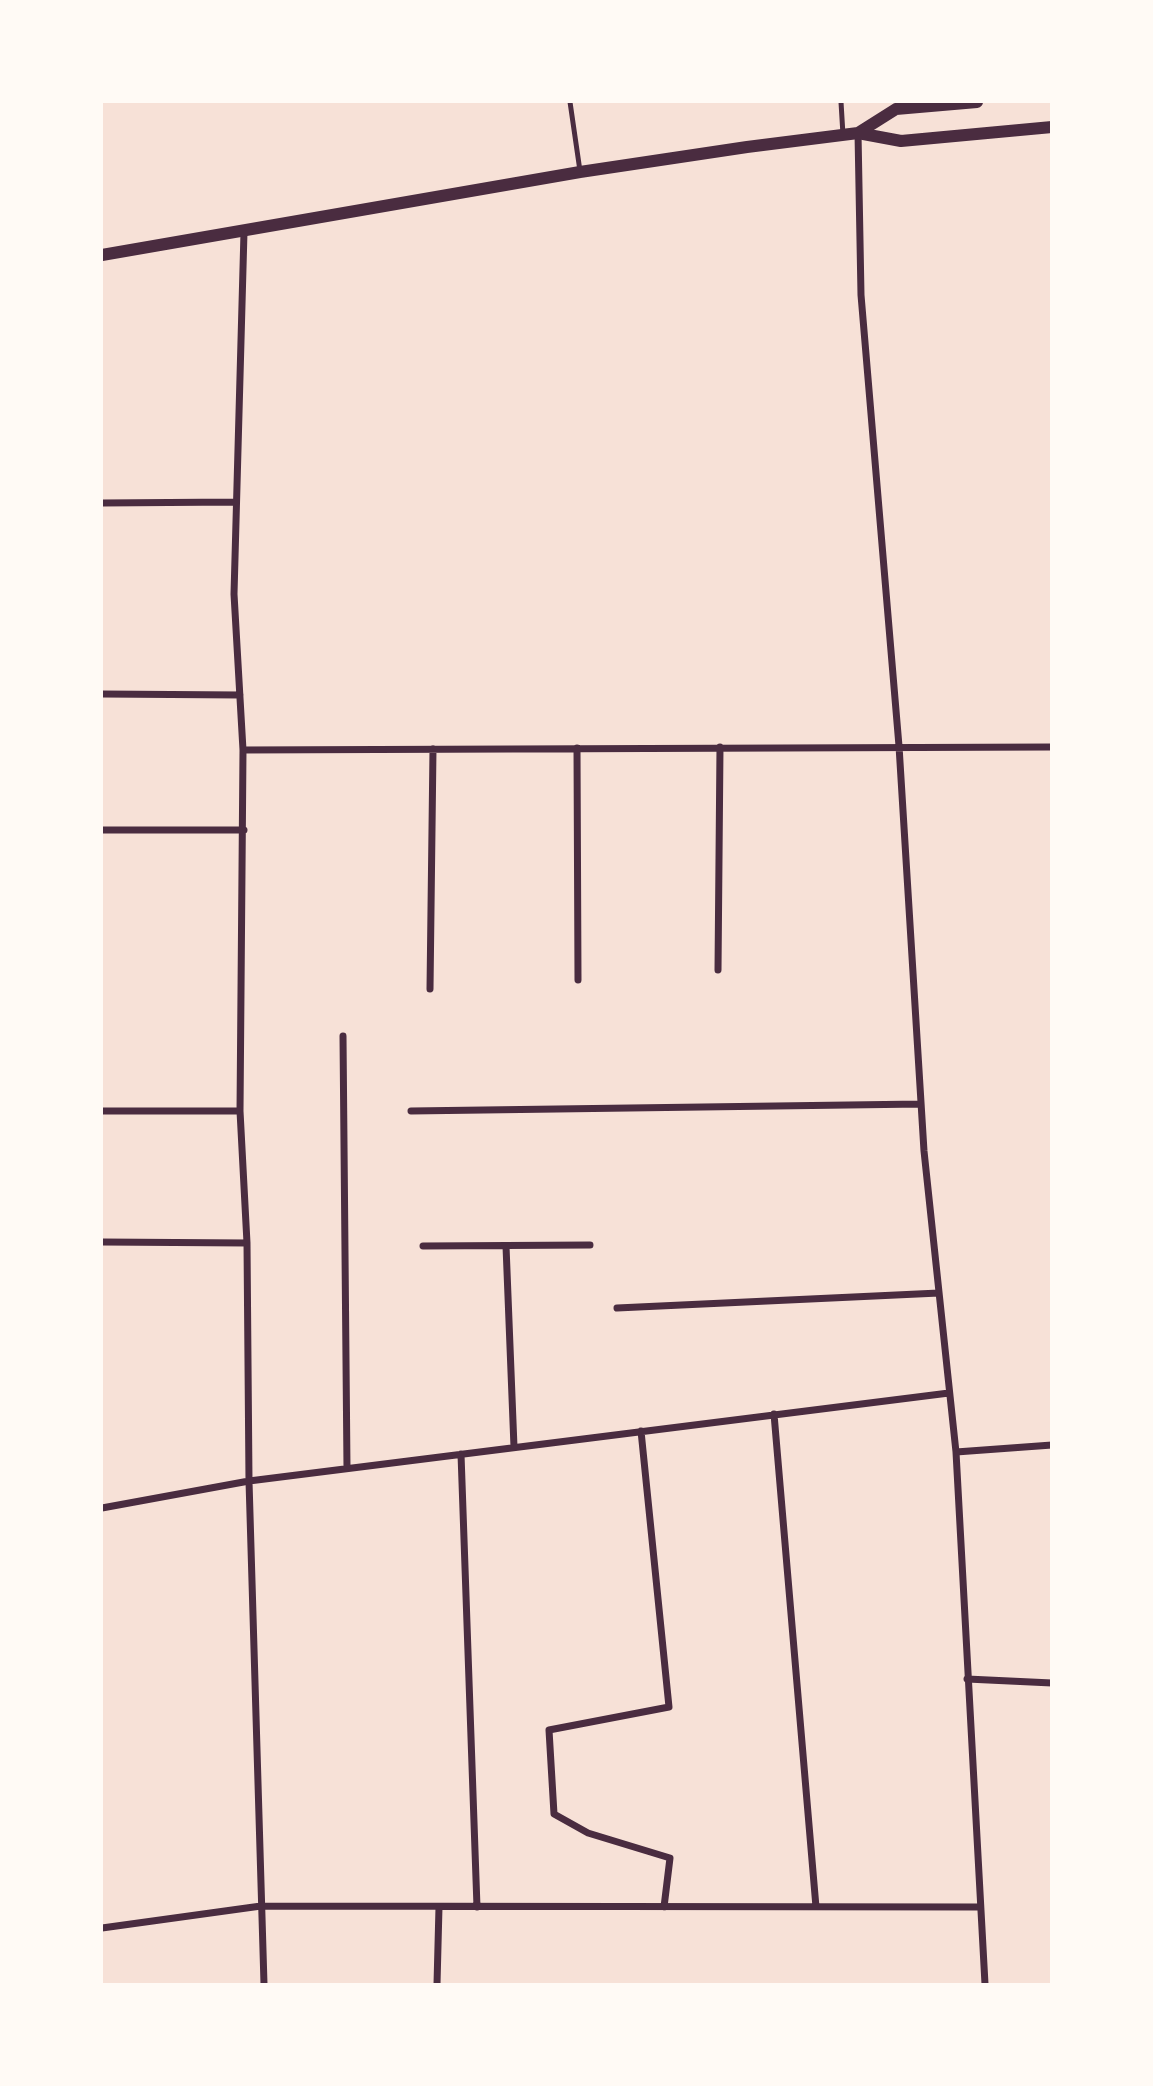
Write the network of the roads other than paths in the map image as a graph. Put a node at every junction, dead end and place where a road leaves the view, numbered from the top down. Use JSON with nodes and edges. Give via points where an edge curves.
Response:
{"nodes":[{"id":1,"x":570,"y":102,"type":"edge"},
{"id":2,"x":841,"y":102,"type":"edge"},
{"id":3,"x":969,"y":102,"type":"edge"},
{"id":4,"x":977,"y":102,"type":"edge"},
{"id":5,"x":1052,"y":127,"type":"edge"},
{"id":6,"x":858,"y":133,"type":"junction"},
{"id":7,"x":843,"y":135,"type":"junction"},
{"id":8,"x":580,"y":172,"type":"junction"},
{"id":9,"x":244,"y":232,"type":"junction"},
{"id":10,"x":102,"y":255,"type":"edge"},
{"id":11,"x":236,"y":502,"type":"junction"},
{"id":12,"x":102,"y":503,"type":"edge"},
{"id":13,"x":102,"y":694,"type":"edge"},
{"id":14,"x":240,"y":695,"type":"junction"},
{"id":15,"x":898,"y":746,"type":"junction"},
{"id":16,"x":720,"y":747,"type":"junction"},
{"id":17,"x":1052,"y":747,"type":"edge"},
{"id":18,"x":577,"y":748,"type":"junction"},
{"id":19,"x":433,"y":749,"type":"junction"},
{"id":20,"x":243,"y":750,"type":"junction"},
{"id":21,"x":102,"y":830,"type":"edge"},
{"id":22,"x":244,"y":830,"type":"junction"},
{"id":23,"x":718,"y":970,"type":"dead end"},
{"id":24,"x":578,"y":980,"type":"dead end"},
{"id":25,"x":430,"y":989,"type":"dead end"},
{"id":26,"x":343,"y":1036,"type":"dead end"},
{"id":27,"x":921,"y":1104,"type":"junction"},
{"id":28,"x":102,"y":1111,"type":"edge"},
{"id":29,"x":240,"y":1111,"type":"junction"},
{"id":30,"x":411,"y":1111,"type":"dead end"},
{"id":31,"x":102,"y":1242,"type":"edge"},
{"id":32,"x":247,"y":1243,"type":"junction"},
{"id":33,"x":590,"y":1245,"type":"dead end"},
{"id":34,"x":423,"y":1246,"type":"dead end"},
{"id":35,"x":506,"y":1246,"type":"junction"},
{"id":36,"x":939,"y":1293,"type":"junction"},
{"id":37,"x":617,"y":1308,"type":"dead end"},
{"id":38,"x":950,"y":1393,"type":"junction"},
{"id":39,"x":774,"y":1415,"type":"junction"},
{"id":40,"x":641,"y":1431,"type":"junction"},
{"id":41,"x":1052,"y":1446,"type":"edge"},
{"id":42,"x":514,"y":1447,"type":"junction"},
{"id":43,"x":956,"y":1452,"type":"junction"},
{"id":44,"x":461,"y":1454,"type":"junction"},
{"id":45,"x":347,"y":1468,"type":"junction"},
{"id":46,"x":249,"y":1481,"type":"junction"},
{"id":47,"x":102,"y":1508,"type":"edge"},
{"id":48,"x":967,"y":1679,"type":"junction"},
{"id":49,"x":1052,"y":1683,"type":"edge"},
{"id":50,"x":261,"y":1906,"type":"junction"},
{"id":51,"x":439,"y":1906,"type":"junction"},
{"id":52,"x":477,"y":1907,"type":"junction"},
{"id":53,"x":664,"y":1907,"type":"junction"},
{"id":54,"x":816,"y":1907,"type":"junction"},
{"id":55,"x":979,"y":1907,"type":"junction"},
{"id":56,"x":102,"y":1928,"type":"edge"},
{"id":57,"x":264,"y":1984,"type":"edge"},
{"id":58,"x":437,"y":1984,"type":"edge"},
{"id":59,"x":985,"y":1984,"type":"edge"}],
"edges":[{"from":1,"to":8,"type":"lane"},
{"from":2,"to":7,"type":"lane"},
{"from":3,"to":4,"type":"street"},
{"from":3,"to":6,"type":"street","via":[[896,110]]},
{"from":5,"to":6,"type":"street","via":[[901,141]]},
{"from":6,"to":7,"type":"street"},
{"from":6,"to":15,"type":"street","via":[[861,295]]},
{"from":7,"to":8,"type":"street"},
{"from":8,"to":9,"type":"street"},
{"from":9,"to":10,"type":"street"},
{"from":9,"to":11,"type":"street"},
{"from":11,"to":12,"type":"street"},
{"from":11,"to":14,"type":"street","via":[[234,594]]},
{"from":13,"to":14,"type":"street"},
{"from":14,"to":20,"type":"street"},
{"from":15,"to":16,"type":"street"},
{"from":15,"to":17,"type":"street"},
{"from":15,"to":27,"type":"street"},
{"from":16,"to":18,"type":"street"},
{"from":16,"to":23,"type":"street"},
{"from":18,"to":19,"type":"street"},
{"from":18,"to":24,"type":"street"},
{"from":19,"to":20,"type":"street"},
{"from":19,"to":25,"type":"street"},
{"from":20,"to":22,"type":"street"},
{"from":21,"to":22,"type":"street"},
{"from":22,"to":29,"type":"street"},
{"from":26,"to":45,"type":"street"},
{"from":27,"to":30,"type":"street"},
{"from":27,"to":36,"type":"street"},
{"from":28,"to":29,"type":"street"},
{"from":29,"to":32,"type":"street"},
{"from":31,"to":32,"type":"street"},
{"from":32,"to":46,"type":"street"},
{"from":33,"to":35,"type":"street"},
{"from":34,"to":35,"type":"street"},
{"from":35,"to":42,"type":"street"},
{"from":36,"to":37,"type":"street"},
{"from":36,"to":38,"type":"street"},
{"from":38,"to":39,"type":"street"},
{"from":38,"to":43,"type":"street"},
{"from":39,"to":40,"type":"street"},
{"from":39,"to":54,"type":"street"},
{"from":40,"to":42,"type":"street"},
{"from":40,"to":53,"type":"street","via":[[669,1707],[549,1730],[554,1814],[588,1833],[670,1858]]},
{"from":41,"to":43,"type":"street"},
{"from":42,"to":44,"type":"street"},
{"from":43,"to":48,"type":"street"},
{"from":44,"to":45,"type":"street"},
{"from":44,"to":52,"type":"street"},
{"from":45,"to":46,"type":"street"},
{"from":46,"to":47,"type":"street"},
{"from":46,"to":50,"type":"street"},
{"from":48,"to":49,"type":"street"},
{"from":48,"to":55,"type":"street"},
{"from":50,"to":51,"type":"street"},
{"from":50,"to":56,"type":"street"},
{"from":50,"to":57,"type":"street"},
{"from":51,"to":52,"type":"street"},
{"from":51,"to":58,"type":"street"},
{"from":52,"to":53,"type":"street"},
{"from":53,"to":54,"type":"street"},
{"from":54,"to":55,"type":"street"},
{"from":55,"to":59,"type":"street"}]}
